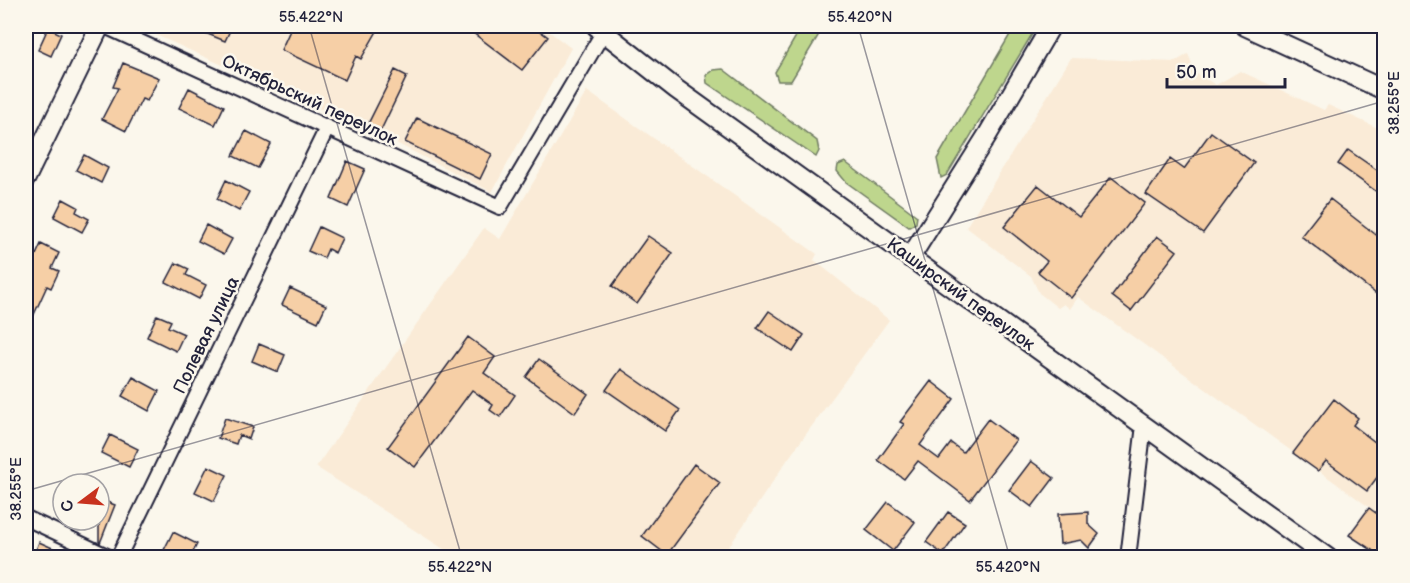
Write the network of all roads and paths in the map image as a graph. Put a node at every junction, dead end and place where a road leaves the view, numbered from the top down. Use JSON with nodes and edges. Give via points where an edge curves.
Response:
{"nodes":[{"id":1,"x":100,"y":26,"type":"edge"},
{"id":2,"x":105,"y":26,"type":"edge"},
{"id":3,"x":1051,"y":26,"type":"edge"},
{"id":4,"x":1245,"y":26,"type":"edge"},
{"id":5,"x":602,"y":27,"type":"edge"},
{"id":6,"x":1384,"y":90,"type":"edge"},
{"id":7,"x":327,"y":128,"type":"junction"},
{"id":8,"x":26,"y":178,"type":"edge"},
{"id":9,"x":910,"y":258,"type":"junction"},
{"id":10,"x":1144,"y":425,"type":"junction"},
{"id":11,"x":26,"y":518,"type":"edge"},
{"id":12,"x":111,"y":558,"type":"edge"},
{"id":13,"x":118,"y":558,"type":"edge"},
{"id":14,"x":1128,"y":558,"type":"edge"},
{"id":15,"x":1328,"y":558,"type":"edge"}],
"edges":[{"from":1,"to":8,"type":"main road"},
{"from":2,"to":7,"type":"street","name":"Октябрьский переулок"},
{"from":3,"to":9,"type":"main road"},
{"from":4,"to":6,"type":"main road"},
{"from":5,"to":7,"type":"street","name":"Октябрьский переулок","via":[[500,207]]},
{"from":5,"to":9,"type":"main road","name":"Каширский переулок","via":[[676,89]]},
{"from":7,"to":13,"type":"street","name":"Полевая улица"},
{"from":9,"to":10,"type":"main road","name":"Каширский переулок"},
{"from":10,"to":14,"type":"street"},
{"from":10,"to":15,"type":"main road","name":"Каширский переулок"},
{"from":11,"to":12,"type":"street"}]}
